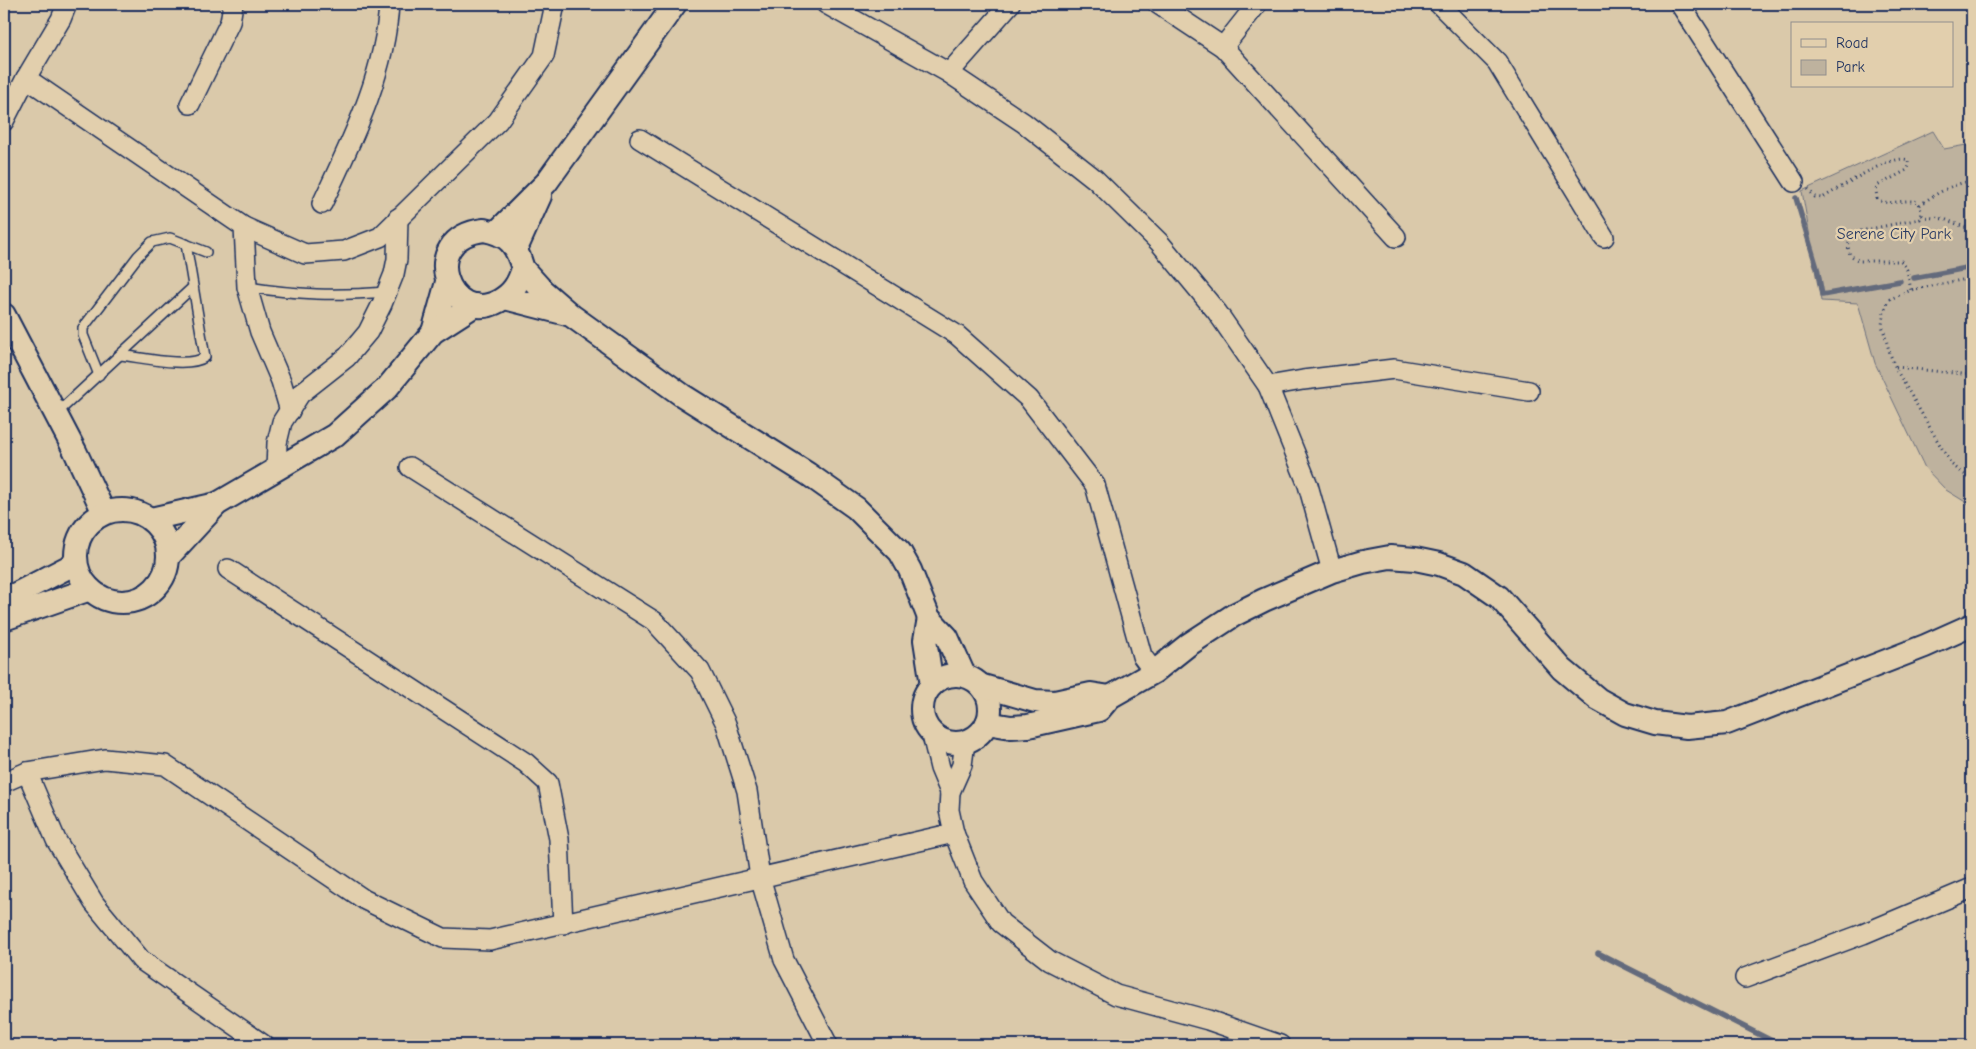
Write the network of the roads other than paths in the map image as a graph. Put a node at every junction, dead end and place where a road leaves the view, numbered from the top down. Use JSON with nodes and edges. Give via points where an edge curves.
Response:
{"nodes":[{"id":1,"x":67,"y":4,"type":"edge"},
{"id":2,"x":233,"y":4,"type":"edge"},
{"id":3,"x":389,"y":4,"type":"edge"},
{"id":4,"x":555,"y":4,"type":"edge"},
{"id":5,"x":676,"y":4,"type":"edge"},
{"id":6,"x":826,"y":4,"type":"edge"},
{"id":7,"x":1010,"y":4,"type":"edge"},
{"id":8,"x":1158,"y":4,"type":"edge"},
{"id":9,"x":1257,"y":4,"type":"edge"},
{"id":10,"x":1439,"y":4,"type":"edge"},
{"id":11,"x":1680,"y":4,"type":"edge"},
{"id":12,"x":1223,"y":47,"type":"junction"},
{"id":13,"x":949,"y":73,"type":"junction"},
{"id":14,"x":26,"y":78,"type":"junction"},
{"id":15,"x":190,"y":104,"type":"dead end"},
{"id":16,"x":4,"y":121,"type":"edge"},
{"id":17,"x":640,"y":139,"type":"dead end"},
{"id":18,"x":1794,"y":182,"type":"road end"},
{"id":19,"x":546,"y":183,"type":"junction"},
{"id":20,"x":322,"y":204,"type":"dead end"},
{"id":21,"x":398,"y":218,"type":"junction"},
{"id":22,"x":244,"y":227,"type":"junction"},
{"id":23,"x":497,"y":232,"type":"junction"},
{"id":24,"x":1396,"y":237,"type":"dead end"},
{"id":25,"x":1604,"y":237,"type":"dead end"},
{"id":26,"x":186,"y":244,"type":"junction"},
{"id":27,"x":206,"y":252,"type":"dead end"},
{"id":28,"x":520,"y":259,"type":"junction"},
{"id":29,"x":447,"y":282,"type":"junction"},
{"id":30,"x":193,"y":287,"type":"junction"},
{"id":31,"x":247,"y":287,"type":"junction"},
{"id":32,"x":387,"y":292,"type":"junction"},
{"id":33,"x":505,"y":298,"type":"junction"},
{"id":34,"x":474,"y":305,"type":"junction"},
{"id":35,"x":572,"y":316,"type":"junction"},
{"id":36,"x":4,"y":317,"type":"edge"},
{"id":37,"x":433,"y":332,"type":"junction"},
{"id":38,"x":120,"y":355,"type":"junction"},
{"id":39,"x":99,"y":375,"type":"junction"},
{"id":40,"x":1268,"y":386,"type":"junction"},
{"id":41,"x":1530,"y":391,"type":"dead end"},
{"id":42,"x":290,"y":411,"type":"junction"},
{"id":43,"x":56,"y":414,"type":"junction"},
{"id":44,"x":410,"y":467,"type":"dead end"},
{"id":45,"x":276,"y":470,"type":"junction"},
{"id":46,"x":217,"y":504,"type":"junction"},
{"id":47,"x":104,"y":513,"type":"junction"},
{"id":48,"x":151,"y":519,"type":"junction"},
{"id":49,"x":169,"y":556,"type":"junction"},
{"id":50,"x":76,"y":563,"type":"junction"},
{"id":51,"x":228,"y":569,"type":"dead end"},
{"id":52,"x":1332,"y":571,"type":"junction"},
{"id":53,"x":90,"y":590,"type":"junction"},
{"id":54,"x":4,"y":598,"type":"edge"},
{"id":55,"x":929,"y":618,"type":"junction"},
{"id":56,"x":4,"y":619,"type":"edge"},
{"id":57,"x":1972,"y":625,"type":"edge"},
{"id":58,"x":1154,"y":672,"type":"junction"},
{"id":59,"x":973,"y":681,"type":"junction"},
{"id":60,"x":932,"y":685,"type":"junction"},
{"id":61,"x":1110,"y":697,"type":"junction"},
{"id":62,"x":987,"y":723,"type":"junction"},
{"id":63,"x":931,"y":731,"type":"junction"},
{"id":64,"x":966,"y":742,"type":"junction"},
{"id":65,"x":27,"y":772,"type":"junction"},
{"id":66,"x":4,"y":782,"type":"edge"},
{"id":67,"x":950,"y":792,"type":"junction"},
{"id":68,"x":954,"y":833,"type":"junction"},
{"id":69,"x":760,"y":877,"type":"junction"},
{"id":70,"x":1972,"y":888,"type":"edge"},
{"id":71,"x":563,"y":924,"type":"junction"},
{"id":72,"x":1745,"y":978,"type":"dead end"},
{"id":73,"x":264,"y":1045,"type":"edge"},
{"id":74,"x":828,"y":1045,"type":"edge"},
{"id":75,"x":1280,"y":1045,"type":"edge"}],
"edges":[{"from":1,"to":14,"type":"street"},
{"from":2,"to":15,"type":"street","via":[[230,22]]},
{"from":3,"to":20,"type":"street","via":[[388,30],[365,111]]},
{"from":4,"to":21,"type":"street","via":[[544,56],[498,122]]},
{"from":5,"to":19,"type":"street"},
{"from":6,"to":13,"type":"street"},
{"from":7,"to":13,"type":"street"},
{"from":8,"to":12,"type":"street"},
{"from":9,"to":12,"type":"street"},
{"from":10,"to":25,"type":"street","via":[[1498,62]]},
{"from":11,"to":18,"type":"street"},
{"from":12,"to":24,"type":"street"},
{"from":13,"to":40,"type":"street","via":[[1024,123],[1081,168],[1159,242],[1217,312]]},
{"from":14,"to":16,"type":"street"},
{"from":14,"to":22,"type":"street"},
{"from":17,"to":58,"type":"street","via":[[956,335],[1029,399],[1095,485],[1142,656]]},
{"from":19,"to":23,"type":"street"},
{"from":19,"to":28,"type":"street"},
{"from":21,"to":22,"type":"street","via":[[380,237],[344,251],[305,254]]},
{"from":21,"to":32,"type":"street","via":[[394,274]]},
{"from":22,"to":31,"type":"street"},
{"from":23,"to":28,"type":"street","via":[[508,239]]},
{"from":23,"to":29,"type":"street","via":[[472,231],[452,246],[444,269]]},
{"from":26,"to":27,"type":"lane"},
{"from":26,"to":30,"type":"lane"},
{"from":26,"to":39,"type":"lane","via":[[170,238],[152,242],[83,328]]},
{"from":28,"to":33,"type":"street","via":[[516,288]]},
{"from":28,"to":35,"type":"street","via":[[542,290]]},
{"from":29,"to":34,"type":"street","via":[[453,292]]},
{"from":29,"to":37,"type":"street"},
{"from":30,"to":38,"type":"lane"},
{"from":30,"to":38,"type":"lane","via":[[205,357],[200,361],[175,362]]},
{"from":31,"to":32,"type":"lane","via":[[288,294],[341,296]]},
{"from":31,"to":42,"type":"street"},
{"from":32,"to":42,"type":"street","via":[[368,332],[347,357],[300,394]]},
{"from":33,"to":34,"type":"street","via":[[490,306]]},
{"from":33,"to":35,"type":"street"},
{"from":34,"to":37,"type":"street"},
{"from":35,"to":55,"type":"street","via":[[682,395],[856,508],[900,552]]},
{"from":36,"to":43,"type":"street"},
{"from":37,"to":45,"type":"street","via":[[387,388],[335,435]]},
{"from":38,"to":39,"type":"lane"},
{"from":39,"to":43,"type":"lane"},
{"from":40,"to":41,"type":"street","via":[[1394,369]]},
{"from":40,"to":52,"type":"street","via":[[1308,484]]},
{"from":42,"to":45,"type":"street","via":[[278,436]]},
{"from":43,"to":47,"type":"street"},
{"from":44,"to":69,"type":"street","via":[[654,621],[700,671],[726,724],[748,791]]},
{"from":45,"to":46,"type":"street"},
{"from":46,"to":48,"type":"street"},
{"from":46,"to":49,"type":"street"},
{"from":47,"to":48,"type":"street","via":[[128,509]]},
{"from":47,"to":50,"type":"street","via":[[89,524],[79,539]]},
{"from":48,"to":49,"type":"street","via":[[161,529]]},
{"from":49,"to":53,"type":"street","via":[[159,585],[148,595],[118,602]]},
{"from":50,"to":53,"type":"street"},
{"from":50,"to":54,"type":"street"},
{"from":51,"to":71,"type":"street","via":[[526,764],[548,783],[559,839]]},
{"from":52,"to":57,"type":"street","via":[[1390,558],[1416,559],[1464,574],[1499,598],[1562,669],[1598,699],[1625,714],[1655,723],[1687,727],[1727,723]]},
{"from":52,"to":58,"type":"street","via":[[1234,615]]},
{"from":53,"to":56,"type":"street"},
{"from":55,"to":59,"type":"street","via":[[947,637]]},
{"from":55,"to":60,"type":"street","via":[[925,640]]},
{"from":58,"to":61,"type":"street"},
{"from":59,"to":60,"type":"street","via":[[947,676]]},
{"from":59,"to":61,"type":"street","via":[[1034,701],[1055,702],[1091,694]]},
{"from":59,"to":62,"type":"street","via":[[989,698],[991,711]]},
{"from":60,"to":63,"type":"street","via":[[922,708],[924,721]]},
{"from":61,"to":62,"type":"street","via":[[1099,710],[1028,726]]},
{"from":62,"to":64,"type":"street","via":[[978,735]]},
{"from":63,"to":64,"type":"street","via":[[953,743]]},
{"from":63,"to":67,"type":"street"},
{"from":64,"to":67,"type":"street","via":[[962,765]]},
{"from":65,"to":66,"type":"street"},
{"from":65,"to":71,"type":"street","via":[[105,759],[165,765],[364,900],[443,938],[490,940]]},
{"from":65,"to":73,"type":"street","via":[[56,840],[94,903],[141,960]]},
{"from":67,"to":68,"type":"street","via":[[949,810]]},
{"from":68,"to":69,"type":"street"},
{"from":68,"to":75,"type":"street","via":[[973,881],[1001,924],[1050,961],[1116,995],[1208,1020]]},
{"from":69,"to":71,"type":"street"},
{"from":69,"to":74,"type":"street","via":[[784,960]]},
{"from":70,"to":72,"type":"street","via":[[1863,934]]}]}
